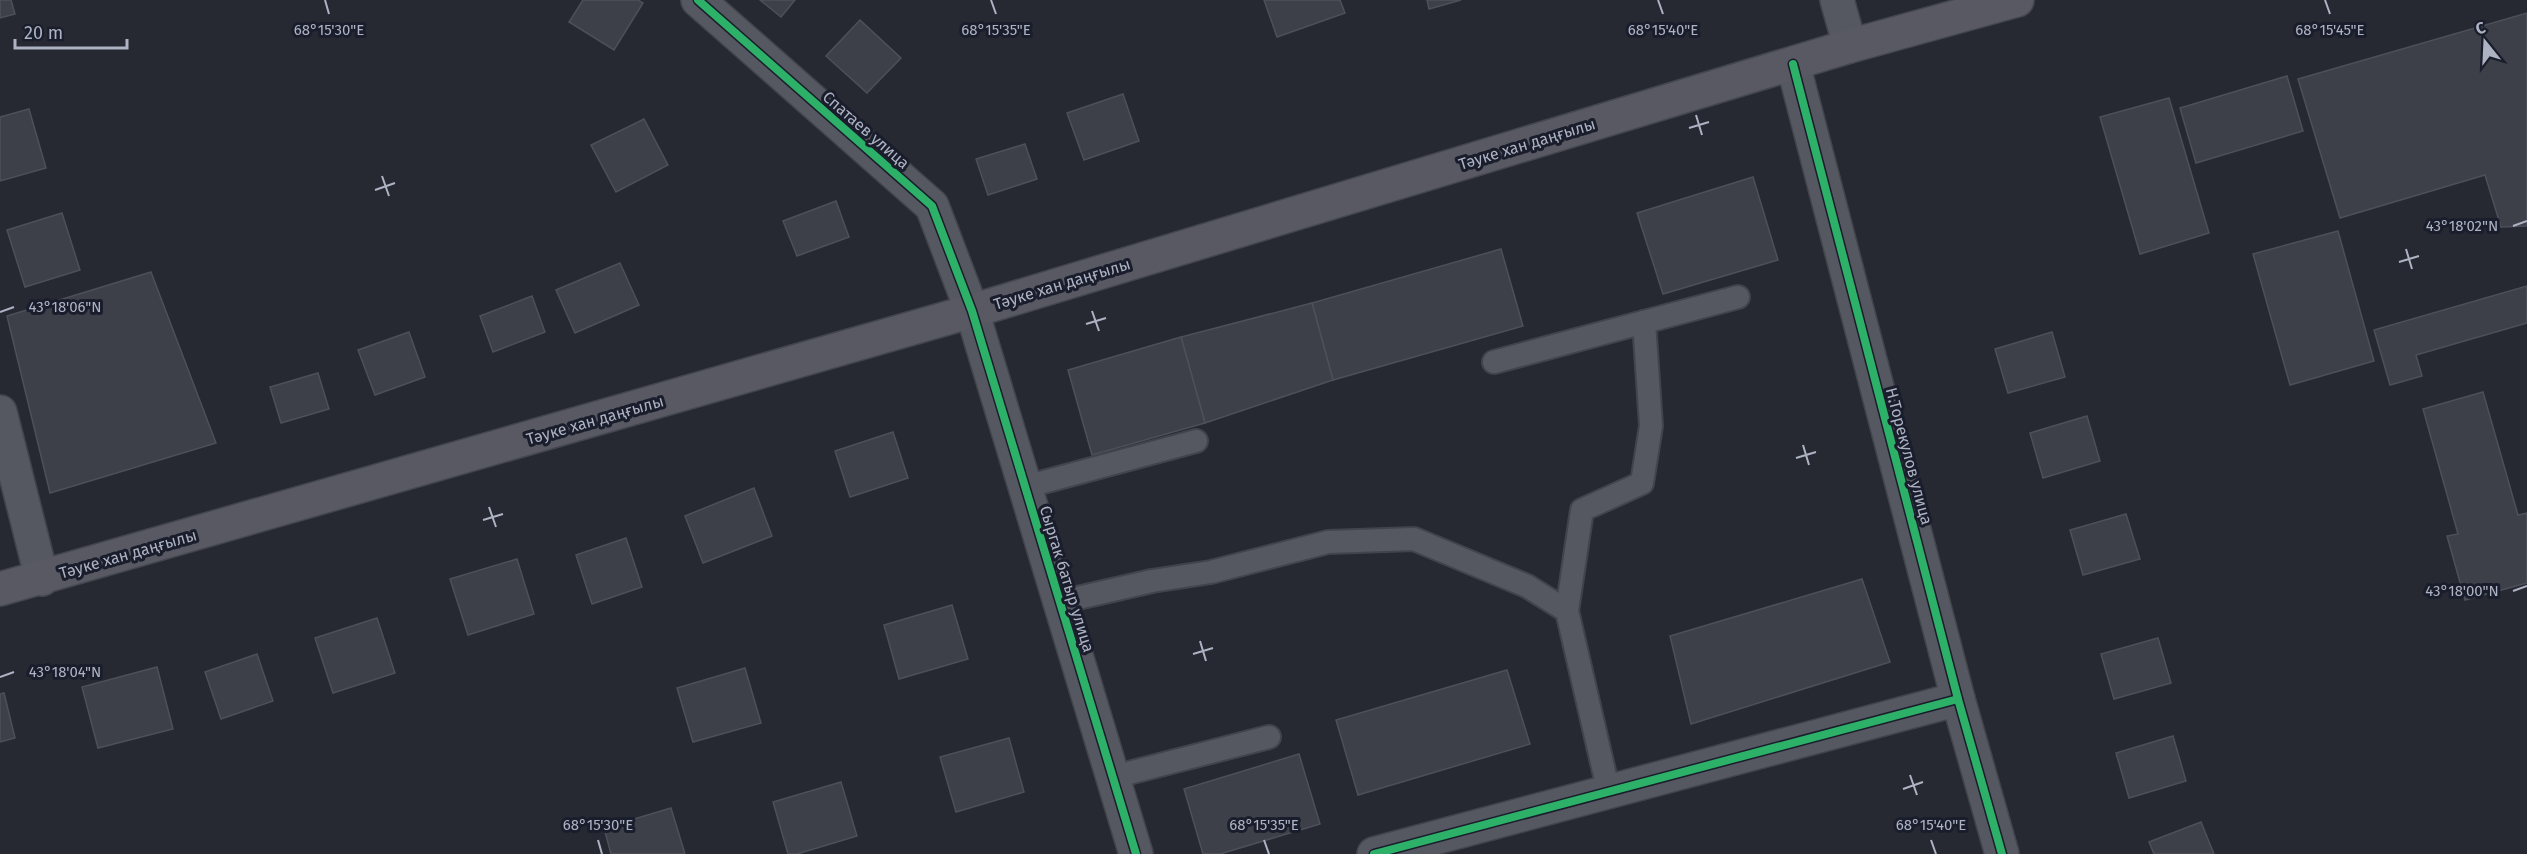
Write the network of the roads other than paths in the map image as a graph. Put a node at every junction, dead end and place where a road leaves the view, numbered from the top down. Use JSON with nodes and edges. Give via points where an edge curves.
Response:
{"nodes":[{"id":1,"x":698,"y":0,"type":"edge"},
{"id":2,"x":1837,"y":0,"type":"edge"},
{"id":3,"x":2017,"y":0,"type":"edge"},
{"id":4,"x":1850,"y":46,"type":"junction"},
{"id":5,"x":1792,"y":64,"type":"junction"},
{"id":6,"x":1738,"y":297,"type":"dead end"},
{"id":7,"x":972,"y":311,"type":"junction"},
{"id":8,"x":1644,"y":322,"type":"junction"},
{"id":9,"x":1494,"y":362,"type":"dead end"},
{"id":10,"x":0,"y":412,"type":"edge"},
{"id":11,"x":1196,"y":441,"type":"dead end"},
{"id":12,"x":1025,"y":487,"type":"junction"},
{"id":13,"x":42,"y":579,"type":"junction"},
{"id":14,"x":0,"y":589,"type":"edge"},
{"id":15,"x":1060,"y":602,"type":"junction"},
{"id":16,"x":1567,"y":611,"type":"junction"},
{"id":17,"x":1958,"y":699,"type":"junction"},
{"id":18,"x":1269,"y":737,"type":"dead end"},
{"id":19,"x":1113,"y":777,"type":"junction"},
{"id":20,"x":1610,"y":793,"type":"junction"},
{"id":21,"x":1136,"y":854,"type":"edge"},
{"id":22,"x":1374,"y":854,"type":"edge"},
{"id":23,"x":2002,"y":854,"type":"edge"}],
"edges":[{"from":1,"to":7,"type":"street","name":"Спатаев улица","via":[[932,206]]},
{"from":2,"to":4,"type":"street"},
{"from":3,"to":4,"type":"main road","name":"Тәуке хан даңғылы"},
{"from":4,"to":5,"type":"main road","name":"Тәуке хан даңғылы"},
{"from":5,"to":7,"type":"main road","name":"Тәуке хан даңғылы"},
{"from":5,"to":17,"type":"street","name":"Н.Торекулов улица"},
{"from":6,"to":8,"type":"lane"},
{"from":7,"to":12,"type":"street","name":"Сыргак батыр улица"},
{"from":7,"to":13,"type":"main road","name":"Тәуке хан даңғылы"},
{"from":8,"to":9,"type":"lane"},
{"from":8,"to":16,"type":"lane","via":[[1651,426],[1642,483],[1582,510]]},
{"from":10,"to":13,"type":"street"},
{"from":11,"to":12,"type":"lane"},
{"from":12,"to":15,"type":"street","name":"Сыргак батыр улица"},
{"from":13,"to":14,"type":"main road","name":"Тәуке хан даңғылы"},
{"from":15,"to":16,"type":"lane","via":[[1211,572],[1328,542],[1414,539],[1527,586]]},
{"from":15,"to":19,"type":"street","name":"Сыргак батыр улица"},
{"from":16,"to":20,"type":"lane"},
{"from":17,"to":20,"type":"street"},
{"from":17,"to":23,"type":"street","name":"Н.Торекулов улица"},
{"from":18,"to":19,"type":"lane"},
{"from":19,"to":21,"type":"street","name":"Сыргак батыр улица"},
{"from":20,"to":22,"type":"street"}]}
